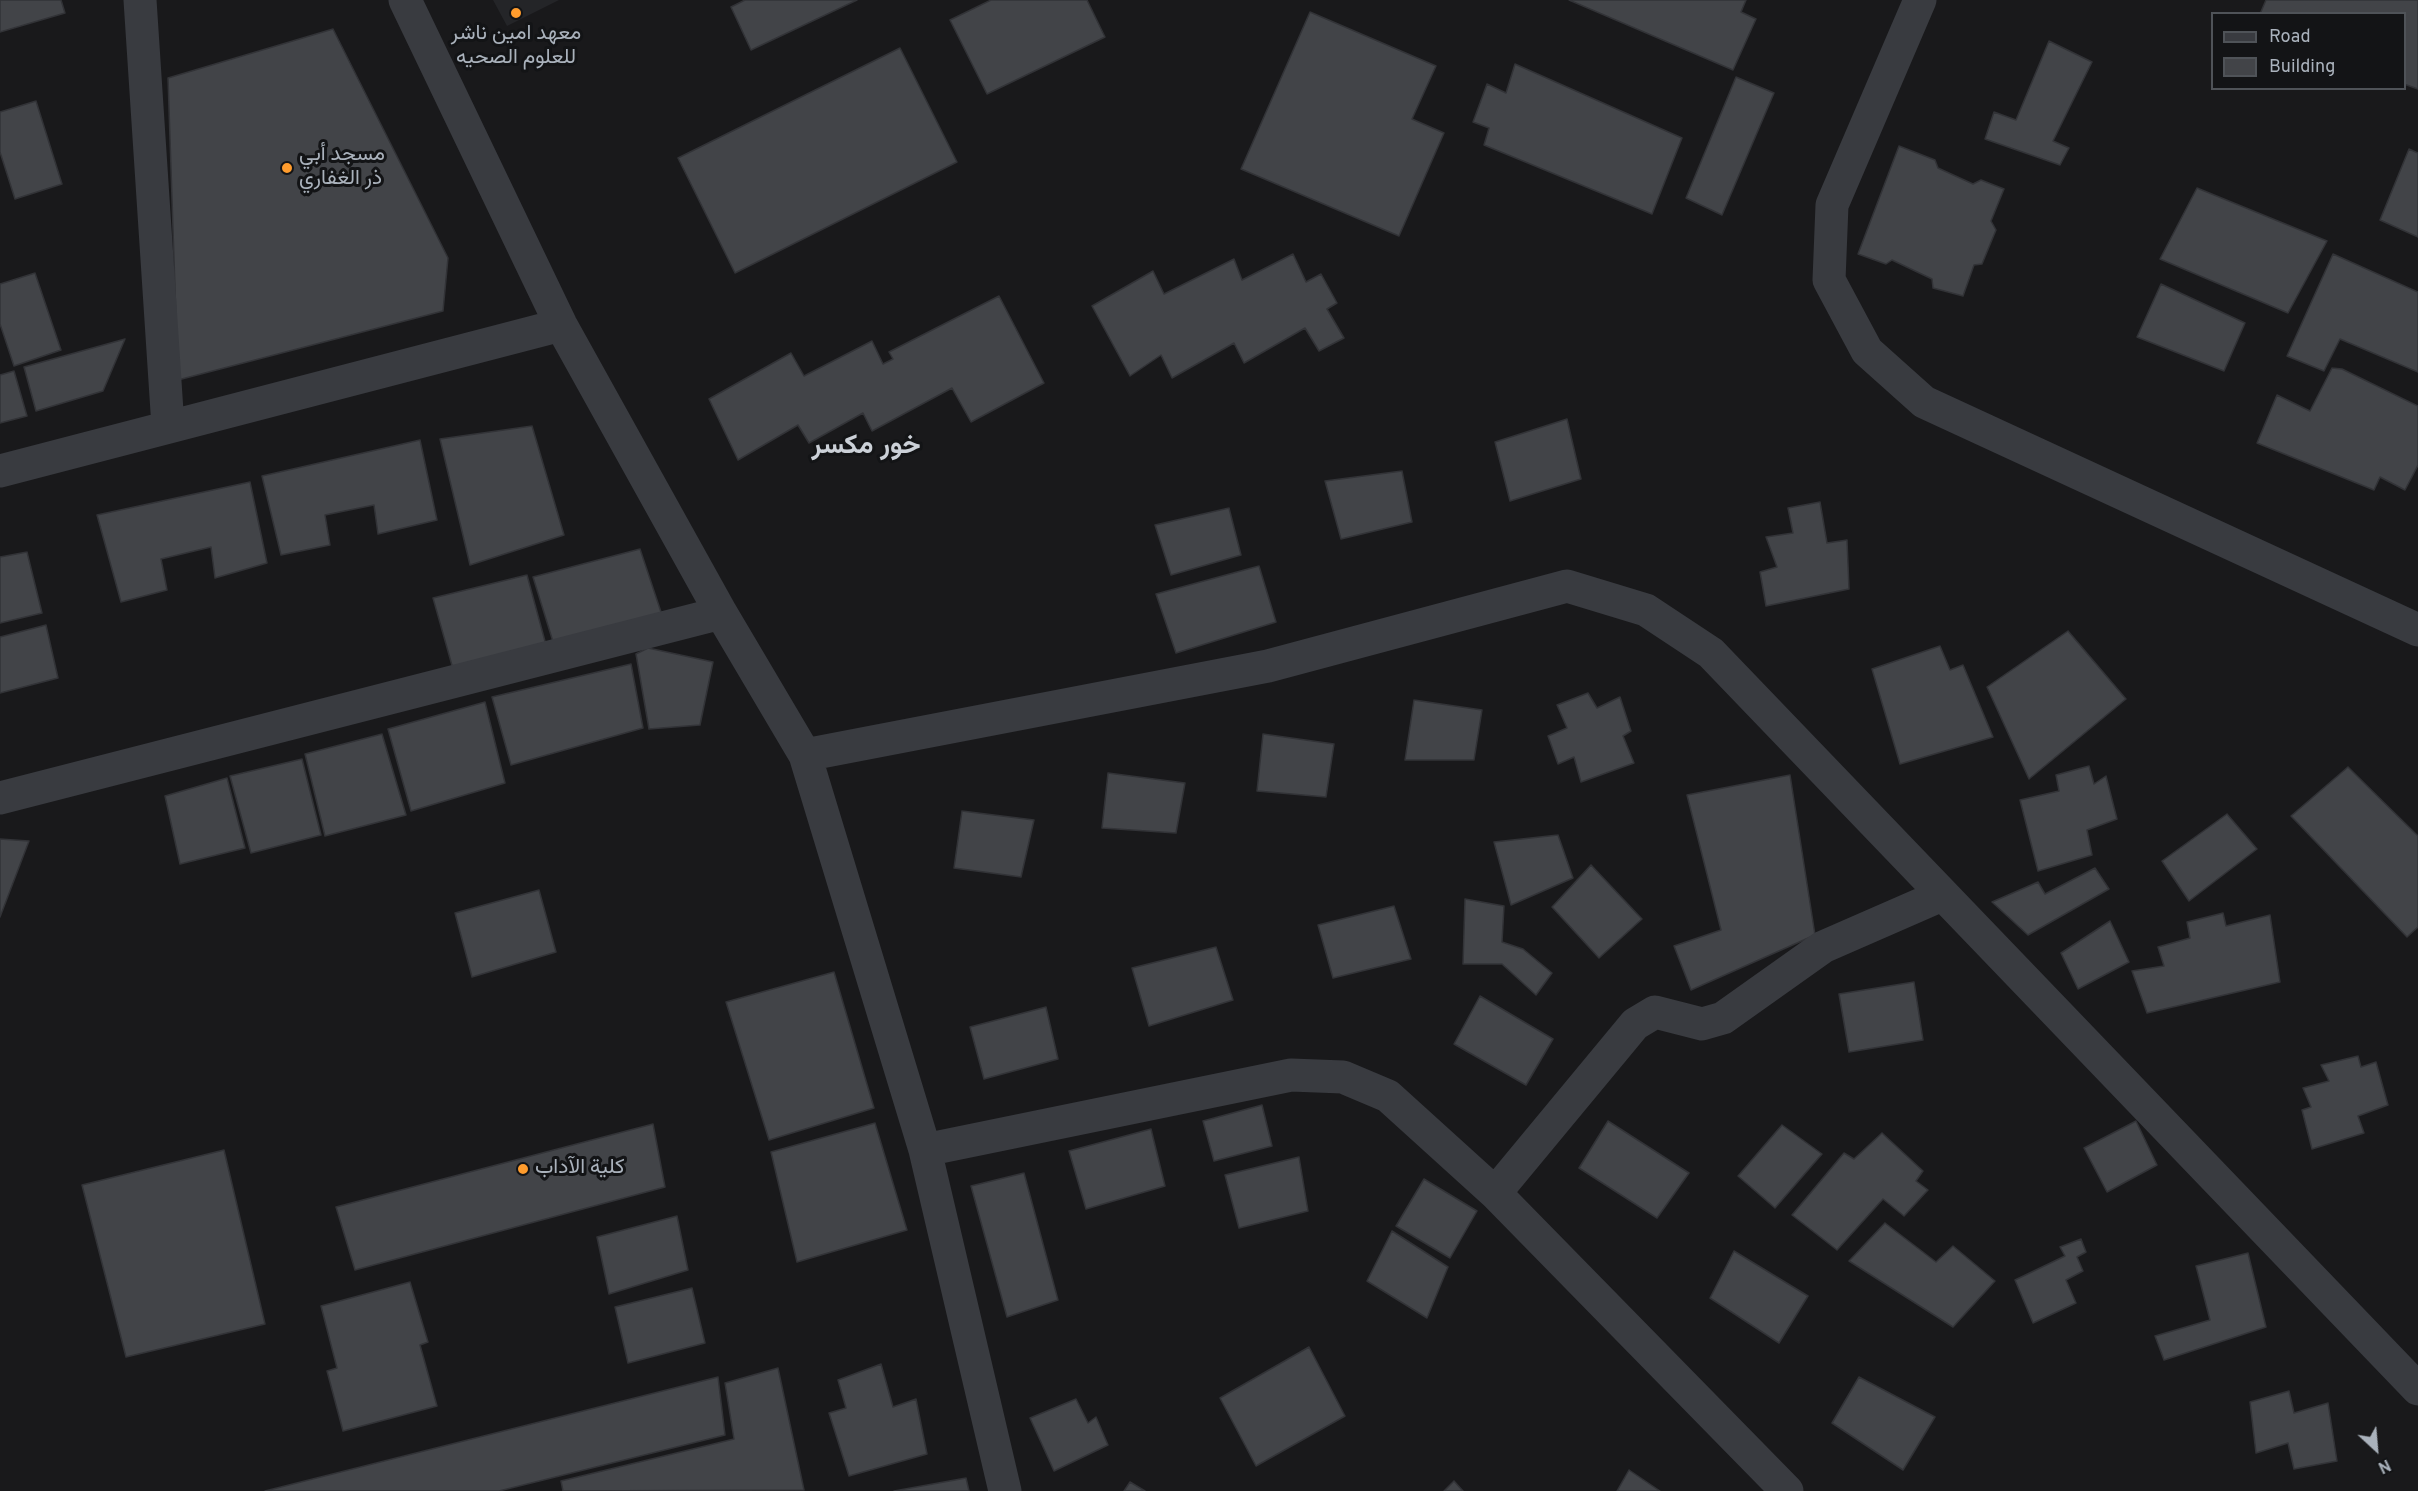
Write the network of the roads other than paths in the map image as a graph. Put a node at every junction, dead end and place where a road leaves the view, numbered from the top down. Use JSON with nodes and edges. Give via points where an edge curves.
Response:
{"nodes":[{"id":1,"x":141,"y":0,"type":"edge"},
{"id":2,"x":405,"y":0,"type":"edge"},
{"id":3,"x":1920,"y":0,"type":"edge"},
{"id":4,"x":561,"y":325,"type":"junction"},
{"id":5,"x":168,"y":427,"type":"junction"},
{"id":6,"x":0,"y":471,"type":"edge"},
{"id":7,"x":721,"y":613,"type":"junction"},
{"id":8,"x":2416,"y":621,"type":"edge"},
{"id":9,"x":806,"y":755,"type":"junction"},
{"id":10,"x":0,"y":798,"type":"edge"},
{"id":11,"x":1942,"y":895,"type":"junction"},
{"id":12,"x":925,"y":1150,"type":"junction"},
{"id":13,"x":1495,"y":1193,"type":"junction"},
{"id":14,"x":2418,"y":1389,"type":"edge"},
{"id":15,"x":1005,"y":1491,"type":"edge"},
{"id":16,"x":1787,"y":1491,"type":"edge"}],
"edges":[{"from":1,"to":5,"type":"street"},
{"from":2,"to":4,"type":"street"},
{"from":3,"to":8,"type":"street","via":[[1832,205],[1829,280],[1867,351],[1924,402]]},
{"from":4,"to":5,"type":"street"},
{"from":4,"to":7,"type":"street"},
{"from":5,"to":6,"type":"street"},
{"from":7,"to":9,"type":"street"},
{"from":7,"to":10,"type":"street"},
{"from":9,"to":11,"type":"street","via":[[1268,666],[1567,586],[1646,610],[1711,653]]},
{"from":9,"to":12,"type":"street"},
{"from":11,"to":13,"type":"street","via":[[1823,947],[1723,1018],[1702,1024],[1655,1012],[1635,1024]]},
{"from":11,"to":14,"type":"street"},
{"from":12,"to":13,"type":"street","via":[[1291,1075],[1343,1077],[1388,1096]]},
{"from":12,"to":15,"type":"street"},
{"from":13,"to":16,"type":"street"}]}
